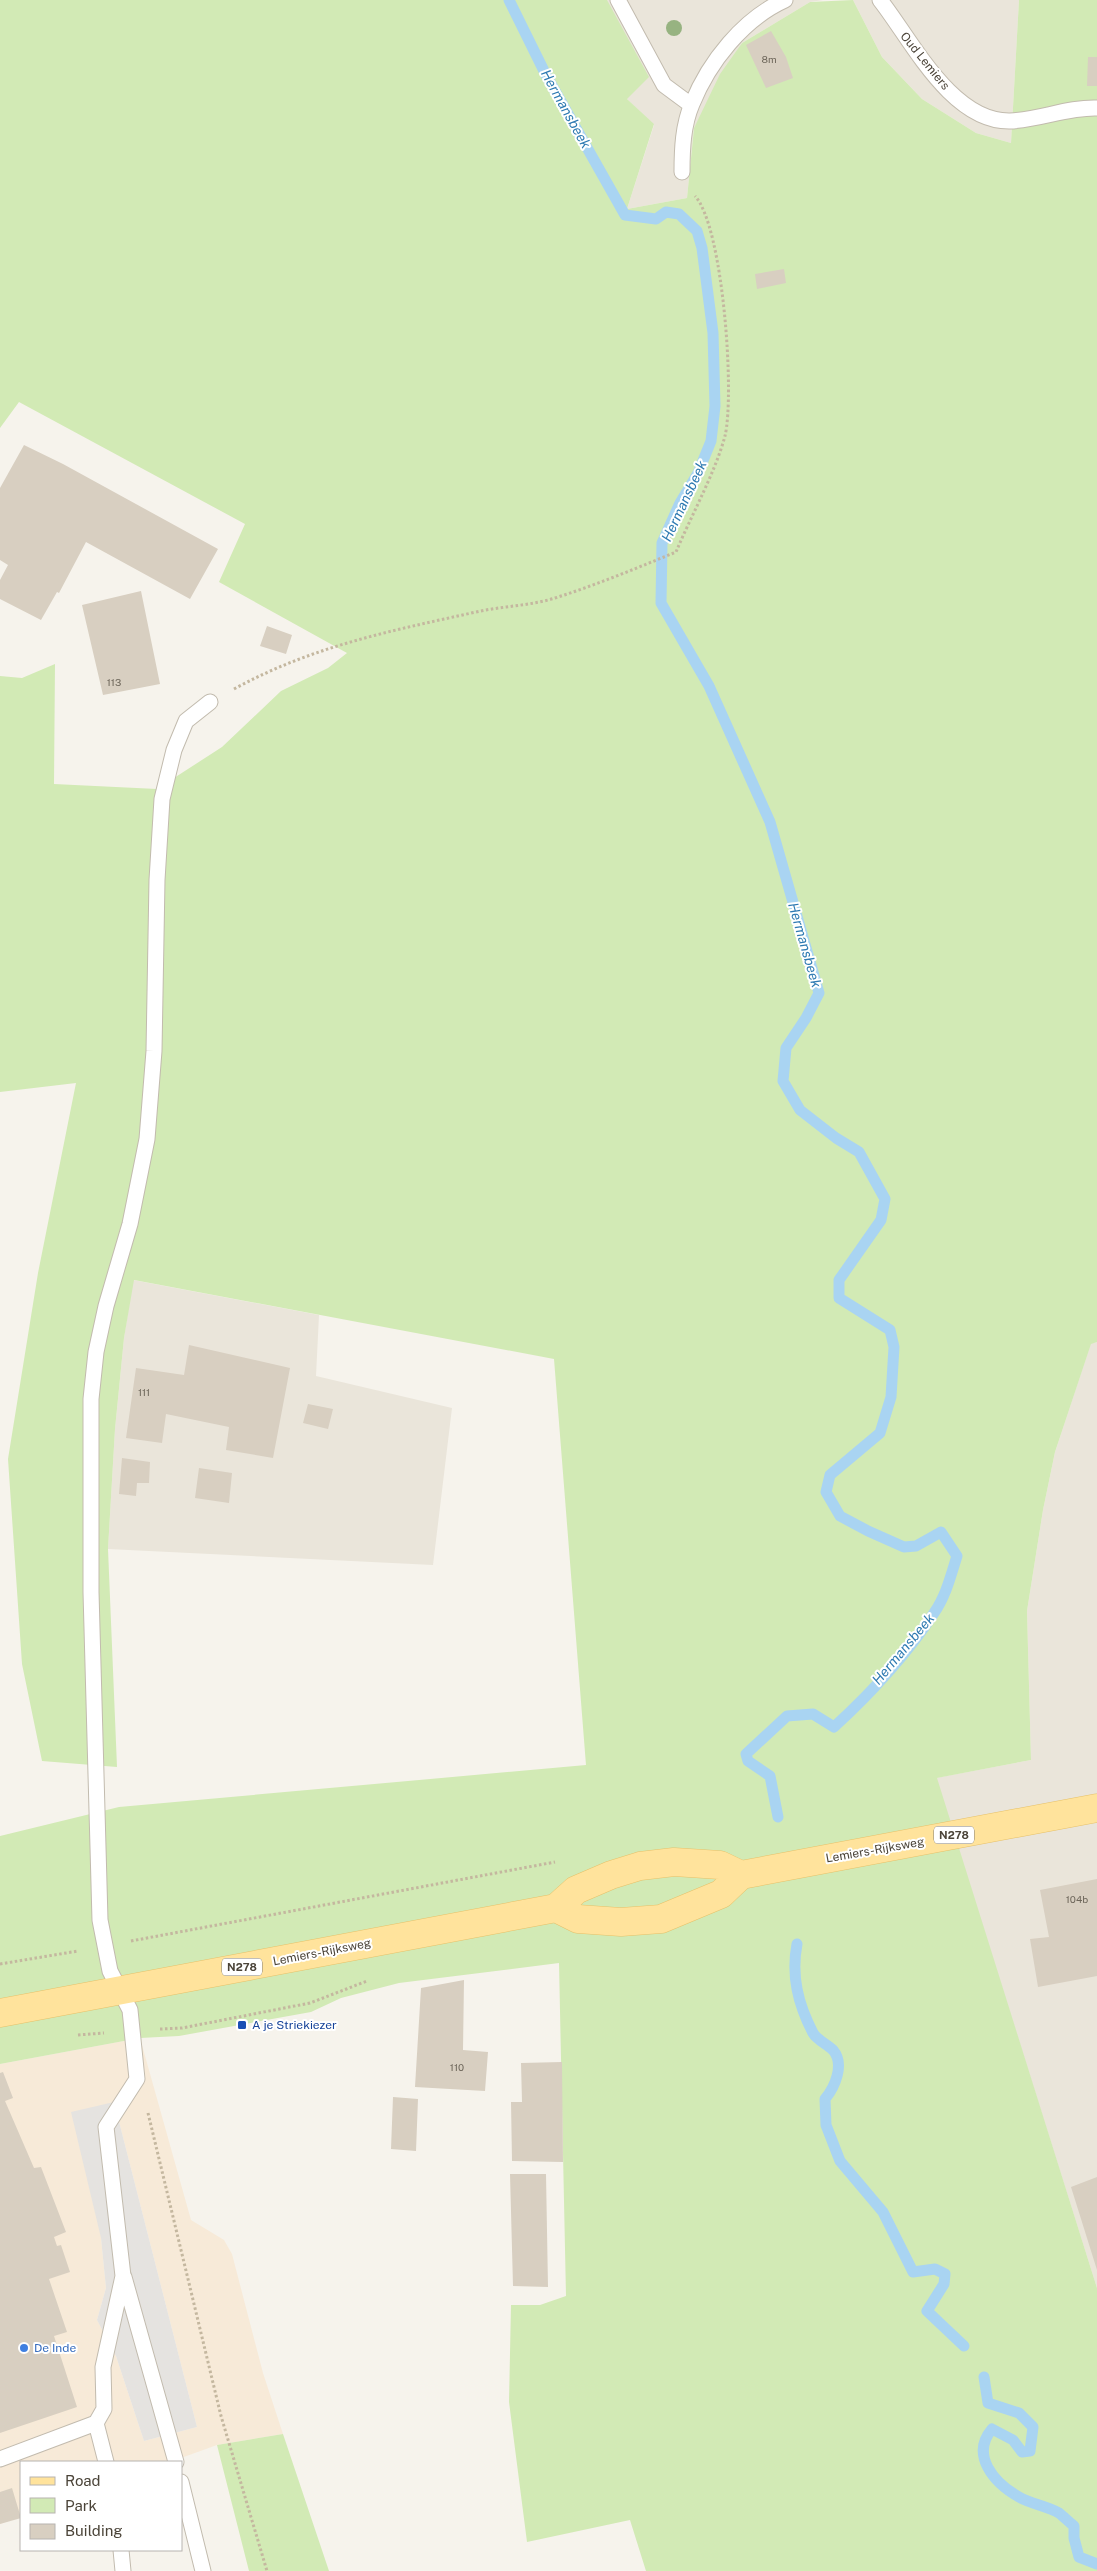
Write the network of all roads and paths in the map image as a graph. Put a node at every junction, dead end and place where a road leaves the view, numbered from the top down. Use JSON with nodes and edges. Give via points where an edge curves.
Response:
{"nodes":[{"id":1,"x":618,"y":0,"type":"edge"},
{"id":2,"x":785,"y":0,"type":"edge"},
{"id":3,"x":880,"y":0,"type":"edge"},
{"id":4,"x":691,"y":105,"type":"junction"},
{"id":5,"x":1097,"y":108,"type":"edge"},
{"id":6,"x":682,"y":172,"type":"joint"},
{"id":7,"x":210,"y":702,"type":"joint"},
{"id":8,"x":188,"y":705,"type":"dead end"},
{"id":9,"x":186,"y":722,"type":"junction"},
{"id":10,"x":1097,"y":1808,"type":"edge"},
{"id":11,"x":551,"y":1863,"type":"dead end"},
{"id":12,"x":741,"y":1874,"type":"junction"},
{"id":13,"x":556,"y":1908,"type":"junction"},
{"id":14,"x":106,"y":1946,"type":"junction"},
{"id":15,"x":0,"y":1964,"type":"edge"},
{"id":16,"x":370,"y":1980,"type":"dead end"},
{"id":17,"x":120,"y":1990,"type":"junction"},
{"id":18,"x":0,"y":2013,"type":"edge"},
{"id":19,"x":132,"y":2031,"type":"junction"},
{"id":20,"x":137,"y":2080,"type":"junction"},
{"id":21,"x":123,"y":2276,"type":"junction"},
{"id":22,"x":96,"y":2422,"type":"junction"},
{"id":23,"x":0,"y":2459,"type":"edge"},
{"id":24,"x":106,"y":2461,"type":"edge"},
{"id":25,"x":176,"y":2461,"type":"edge"},
{"id":26,"x":182,"y":2486,"type":"edge"},
{"id":27,"x":121,"y":2551,"type":"edge"},
{"id":28,"x":123,"y":2571,"type":"edge"},
{"id":29,"x":203,"y":2571,"type":"edge"},
{"id":30,"x":267,"y":2571,"type":"edge"}],
"edges":[{"from":1,"to":4,"type":"lane","via":[[664,85]]},
{"from":2,"to":4,"type":"lane","via":[[762,14],[732,40],[710,70]]},
{"from":3,"to":5,"type":"lane","name":"Oud Lemiers","via":[[931,72],[972,109],[1008,121]]},
{"from":4,"to":6,"type":"lane","via":[[682,143]]},
{"from":6,"to":7,"type":"path","via":[[686,187],[701,203],[711,234],[729,358],[725,436],[676,552],[554,598],[477,611],[356,639],[262,674]]},
{"from":7,"to":9,"type":"lane"},
{"from":8,"to":9,"type":"lane"},
{"from":9,"to":14,"type":"lane","via":[[174,750],[162,798],[156,880],[154,1051],[147,1139],[130,1224],[96,1352],[91,1398],[91,1592],[100,1920]]},
{"from":10,"to":12,"type":"main road","name":"Lemiers-Rijksweg","number":"N278"},
{"from":11,"to":14,"type":"path"},
{"from":12,"to":13,"type":"main road","via":[[720,1865],[674,1862],[640,1866],[576,1890]]},
{"from":12,"to":13,"type":"main road","via":[[720,1894],[661,1918],[621,1922],[578,1919]]},
{"from":13,"to":17,"type":"main road","name":"Lemiers-Rijksweg","number":"N278"},
{"from":14,"to":15,"type":"path"},
{"from":14,"to":17,"type":"lane","via":[[110,1971]]},
{"from":16,"to":19,"type":"path","via":[[310,2003],[182,2028]]},
{"from":17,"to":18,"type":"main road","name":"Lemiers-Rijksweg","number":"N278"},
{"from":17,"to":19,"type":"lane","via":[[130,2010]]},
{"from":19,"to":20,"type":"lane"},
{"from":20,"to":21,"type":"lane","via":[[106,2128]]},
{"from":20,"to":30,"type":"path","via":[[154,2128],[221,2416]]},
{"from":21,"to":22,"type":"lane","via":[[103,2367],[104,2410]]},
{"from":21,"to":25,"type":"lane"},
{"from":22,"to":23,"type":"lane"},
{"from":22,"to":24,"type":"lane"},
{"from":26,"to":29,"type":"lane"},
{"from":27,"to":28,"type":"lane"}]}
